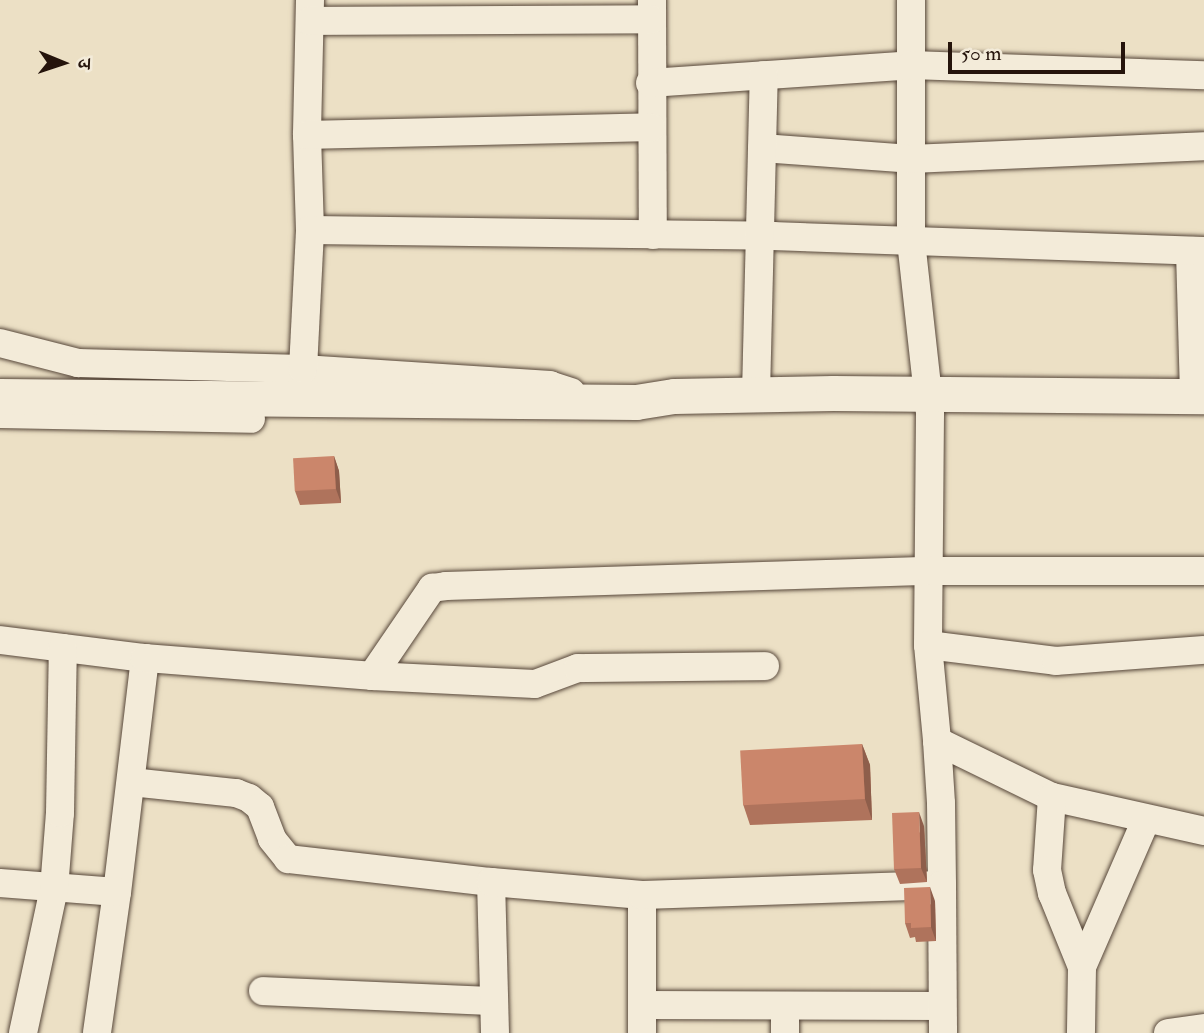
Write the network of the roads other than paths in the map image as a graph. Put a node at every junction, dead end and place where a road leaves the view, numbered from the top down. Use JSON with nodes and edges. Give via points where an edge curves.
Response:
{"nodes":[{"id":1,"x":912,"y":0,"type":"edge"},
{"id":2,"x":651,"y":9,"type":"edge"},
{"id":3,"x":310,"y":10,"type":"edge"},
{"id":4,"x":911,"y":65,"type":"junction"},
{"id":5,"x":764,"y":75,"type":"junction"},
{"id":6,"x":1204,"y":75,"type":"edge"},
{"id":7,"x":650,"y":83,"type":"junction"},
{"id":8,"x":651,"y":128,"type":"junction"},
{"id":9,"x":307,"y":135,"type":"junction"},
{"id":10,"x":1204,"y":146,"type":"edge"},
{"id":11,"x":762,"y":148,"type":"junction"},
{"id":12,"x":911,"y":159,"type":"junction"},
{"id":13,"x":310,"y":230,"type":"junction"},
{"id":14,"x":653,"y":234,"type":"junction"},
{"id":15,"x":758,"y":236,"type":"junction"},
{"id":16,"x":911,"y":241,"type":"junction"},
{"id":17,"x":1197,"y":251,"type":"edge"},
{"id":18,"x":0,"y":343,"type":"edge"},
{"id":19,"x":303,"y":369,"type":"junction"},
{"id":20,"x":756,"y":394,"type":"junction"},
{"id":21,"x":0,"y":396,"type":"edge"},
{"id":22,"x":600,"y":402,"type":"junction"},
{"id":23,"x":636,"y":402,"type":"junction"},
{"id":24,"x":1201,"y":403,"type":"edge"},
{"id":25,"x":929,"y":404,"type":"junction"},
{"id":26,"x":0,"y":414,"type":"edge"},
{"id":27,"x":251,"y":419,"type":"dead end"},
{"id":28,"x":930,"y":571,"type":"junction"},
{"id":29,"x":1204,"y":571,"type":"edge"},
{"id":30,"x":0,"y":640,"type":"edge"},
{"id":31,"x":928,"y":645,"type":"junction"},
{"id":32,"x":63,"y":648,"type":"junction"},
{"id":33,"x":1204,"y":650,"type":"edge"},
{"id":34,"x":145,"y":658,"type":"junction"},
{"id":35,"x":765,"y":666,"type":"dead end"},
{"id":36,"x":372,"y":676,"type":"junction"},
{"id":37,"x":937,"y":741,"type":"junction"},
{"id":38,"x":131,"y":782,"type":"junction"},
{"id":39,"x":1052,"y":797,"type":"junction"},
{"id":40,"x":1146,"y":820,"type":"junction"},
{"id":41,"x":1204,"y":831,"type":"edge"},
{"id":42,"x":491,"y":882,"type":"junction"},
{"id":43,"x":0,"y":883,"type":"edge"},
{"id":44,"x":942,"y":885,"type":"junction"},
{"id":45,"x":54,"y":889,"type":"junction"},
{"id":46,"x":117,"y":892,"type":"junction"},
{"id":47,"x":642,"y":895,"type":"junction"},
{"id":48,"x":1082,"y":967,"type":"junction"},
{"id":49,"x":263,"y":991,"type":"dead end"},
{"id":50,"x":494,"y":1001,"type":"junction"},
{"id":51,"x":642,"y":1019,"type":"edge"},
{"id":52,"x":785,"y":1019,"type":"edge"},
{"id":53,"x":943,"y":1020,"type":"edge"},
{"id":54,"x":1204,"y":1028,"type":"edge"},
{"id":55,"x":23,"y":1033,"type":"edge"},
{"id":56,"x":97,"y":1033,"type":"edge"},
{"id":57,"x":495,"y":1033,"type":"edge"},
{"id":58,"x":1081,"y":1033,"type":"edge"},
{"id":59,"x":1168,"y":1033,"type":"edge"}],
"edges":[{"from":1,"to":4,"type":"street"},
{"from":2,"to":3,"type":"street"},
{"from":2,"to":7,"type":"street"},
{"from":3,"to":9,"type":"street"},
{"from":4,"to":5,"type":"street"},
{"from":4,"to":6,"type":"street"},
{"from":4,"to":12,"type":"street"},
{"from":5,"to":7,"type":"street"},
{"from":5,"to":11,"type":"street"},
{"from":7,"to":8,"type":"street"},
{"from":8,"to":9,"type":"street"},
{"from":8,"to":14,"type":"street"},
{"from":9,"to":13,"type":"street"},
{"from":10,"to":12,"type":"street"},
{"from":11,"to":12,"type":"street"},
{"from":11,"to":15,"type":"street"},
{"from":12,"to":16,"type":"street"},
{"from":13,"to":14,"type":"street"},
{"from":13,"to":19,"type":"street"},
{"from":14,"to":15,"type":"street"},
{"from":15,"to":16,"type":"street"},
{"from":15,"to":20,"type":"street"},
{"from":16,"to":17,"type":"street"},
{"from":16,"to":25,"type":"street"},
{"from":17,"to":24,"type":"street"},
{"from":18,"to":19,"type":"street","via":[[78,363]]},
{"from":19,"to":22,"type":"street","via":[[550,385]]},
{"from":20,"to":23,"type":"street"},
{"from":20,"to":25,"type":"street"},
{"from":21,"to":22,"type":"street"},
{"from":22,"to":23,"type":"street"},
{"from":23,"to":25,"type":"street","via":[[663,413]]},
{"from":24,"to":25,"type":"street"},
{"from":25,"to":28,"type":"street"},
{"from":26,"to":27,"type":"street"},
{"from":28,"to":29,"type":"street"},
{"from":28,"to":31,"type":"street"},
{"from":28,"to":36,"type":"street","via":[[432,588]]},
{"from":30,"to":32,"type":"street"},
{"from":31,"to":33,"type":"street","via":[[1056,661]]},
{"from":31,"to":37,"type":"street"},
{"from":32,"to":34,"type":"street"},
{"from":32,"to":45,"type":"street"},
{"from":34,"to":36,"type":"street"},
{"from":34,"to":38,"type":"street"},
{"from":35,"to":36,"type":"street","via":[[578,668],[535,684]]},
{"from":37,"to":39,"type":"street"},
{"from":37,"to":44,"type":"street"},
{"from":38,"to":42,"type":"street","via":[[249,798],[260,807],[272,839],[288,859]]},
{"from":38,"to":46,"type":"street"},
{"from":39,"to":40,"type":"street"},
{"from":39,"to":48,"type":"street","via":[[1047,870]]},
{"from":40,"to":41,"type":"street"},
{"from":40,"to":48,"type":"street"},
{"from":42,"to":47,"type":"street"},
{"from":42,"to":50,"type":"street"},
{"from":43,"to":45,"type":"street"},
{"from":44,"to":47,"type":"street"},
{"from":44,"to":53,"type":"street"},
{"from":45,"to":46,"type":"street"},
{"from":45,"to":55,"type":"street"},
{"from":46,"to":56,"type":"street"},
{"from":47,"to":51,"type":"street"},
{"from":48,"to":58,"type":"street"},
{"from":49,"to":50,"type":"street"},
{"from":50,"to":57,"type":"street"},
{"from":51,"to":52,"type":"street"},
{"from":52,"to":53,"type":"street"},
{"from":54,"to":59,"type":"street"}]}
